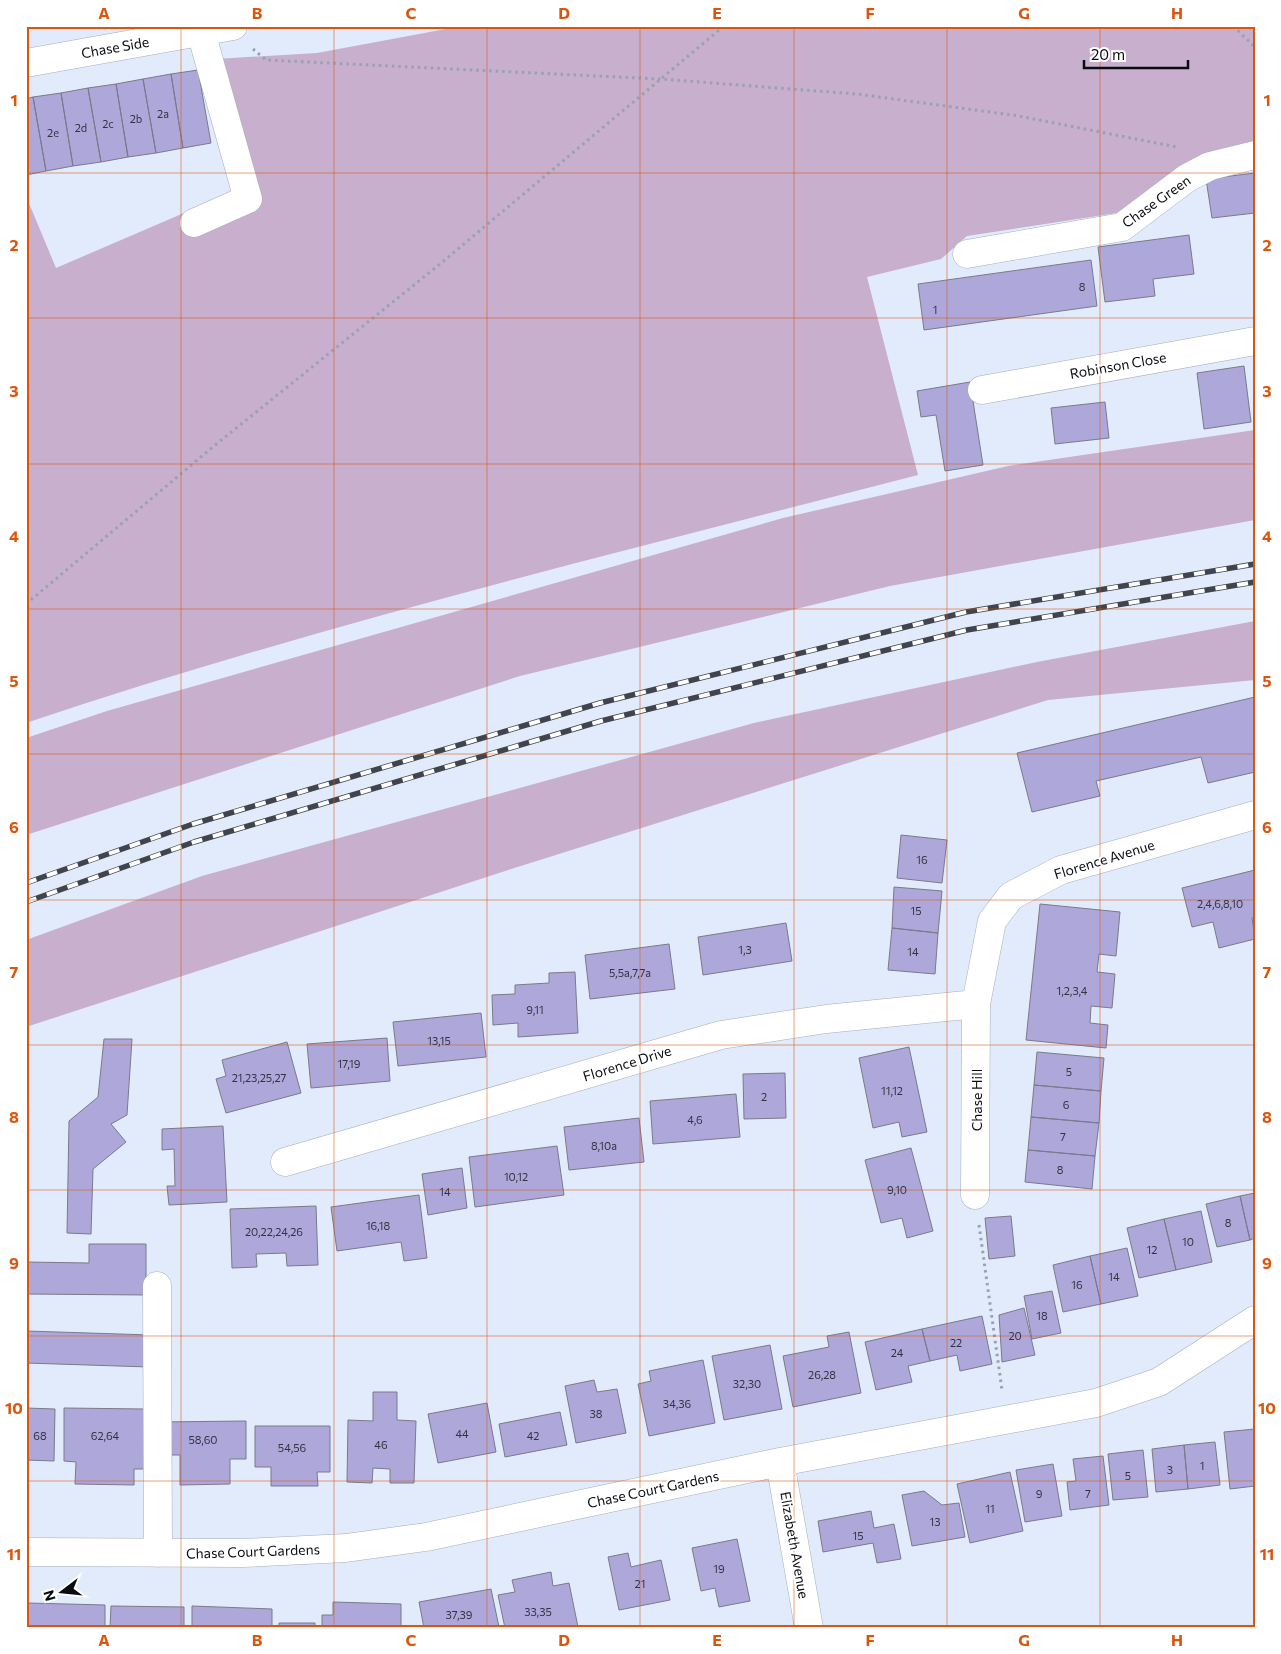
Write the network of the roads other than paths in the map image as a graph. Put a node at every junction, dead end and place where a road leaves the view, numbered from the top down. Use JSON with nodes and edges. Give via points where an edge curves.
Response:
{"nodes":[{"id":1,"x":231,"y":27,"type":"edge"},
{"id":2,"x":200,"y":32,"type":"junction"},
{"id":3,"x":26,"y":63,"type":"edge"},
{"id":4,"x":1255,"y":155,"type":"edge"},
{"id":5,"x":194,"y":223,"type":"dead end"},
{"id":6,"x":967,"y":254,"type":"dead end"},
{"id":7,"x":1255,"y":341,"type":"edge"},
{"id":8,"x":982,"y":390,"type":"dead end"},
{"id":9,"x":1255,"y":815,"type":"edge"},
{"id":10,"x":976,"y":1004,"type":"junction"},
{"id":11,"x":285,"y":1162,"type":"dead end"},
{"id":12,"x":975,"y":1195,"type":"road end"},
{"id":13,"x":157,"y":1286,"type":"dead end"},
{"id":14,"x":1255,"y":1320,"type":"edge"},
{"id":15,"x":780,"y":1462,"type":"junction"},
{"id":16,"x":26,"y":1552,"type":"edge"},
{"id":17,"x":158,"y":1553,"type":"junction"},
{"id":18,"x":809,"y":1628,"type":"edge"}],
"edges":[{"from":1,"to":2,"type":"street","name":"Chase Side"},
{"from":2,"to":3,"type":"street","name":"Chase Side"},
{"from":2,"to":5,"type":"street","via":[[248,199]]},
{"from":4,"to":6,"type":"street","name":"Chase Green","via":[[1210,166],[1187,178],[1122,226]]},
{"from":7,"to":8,"type":"street","name":"Robinson Close"},
{"from":9,"to":10,"type":"street","name":"Florence Avenue","via":[[1060,870],[1011,896],[992,921]]},
{"from":10,"to":11,"type":"street","name":"Florence Drive","via":[[826,1019],[721,1035]]},
{"from":10,"to":12,"type":"street","name":"Chase Hill"},
{"from":13,"to":17,"type":"street"},
{"from":14,"to":15,"type":"street","name":"Chase Court Gardens","via":[[1159,1382],[1096,1403]]},
{"from":15,"to":17,"type":"street","name":"Chase Court Gardens","via":[[426,1537],[346,1548],[243,1554]]},
{"from":15,"to":18,"type":"street","name":"Elizabeth Avenue"},
{"from":16,"to":17,"type":"street","name":"Chase Court Gardens"}]}
